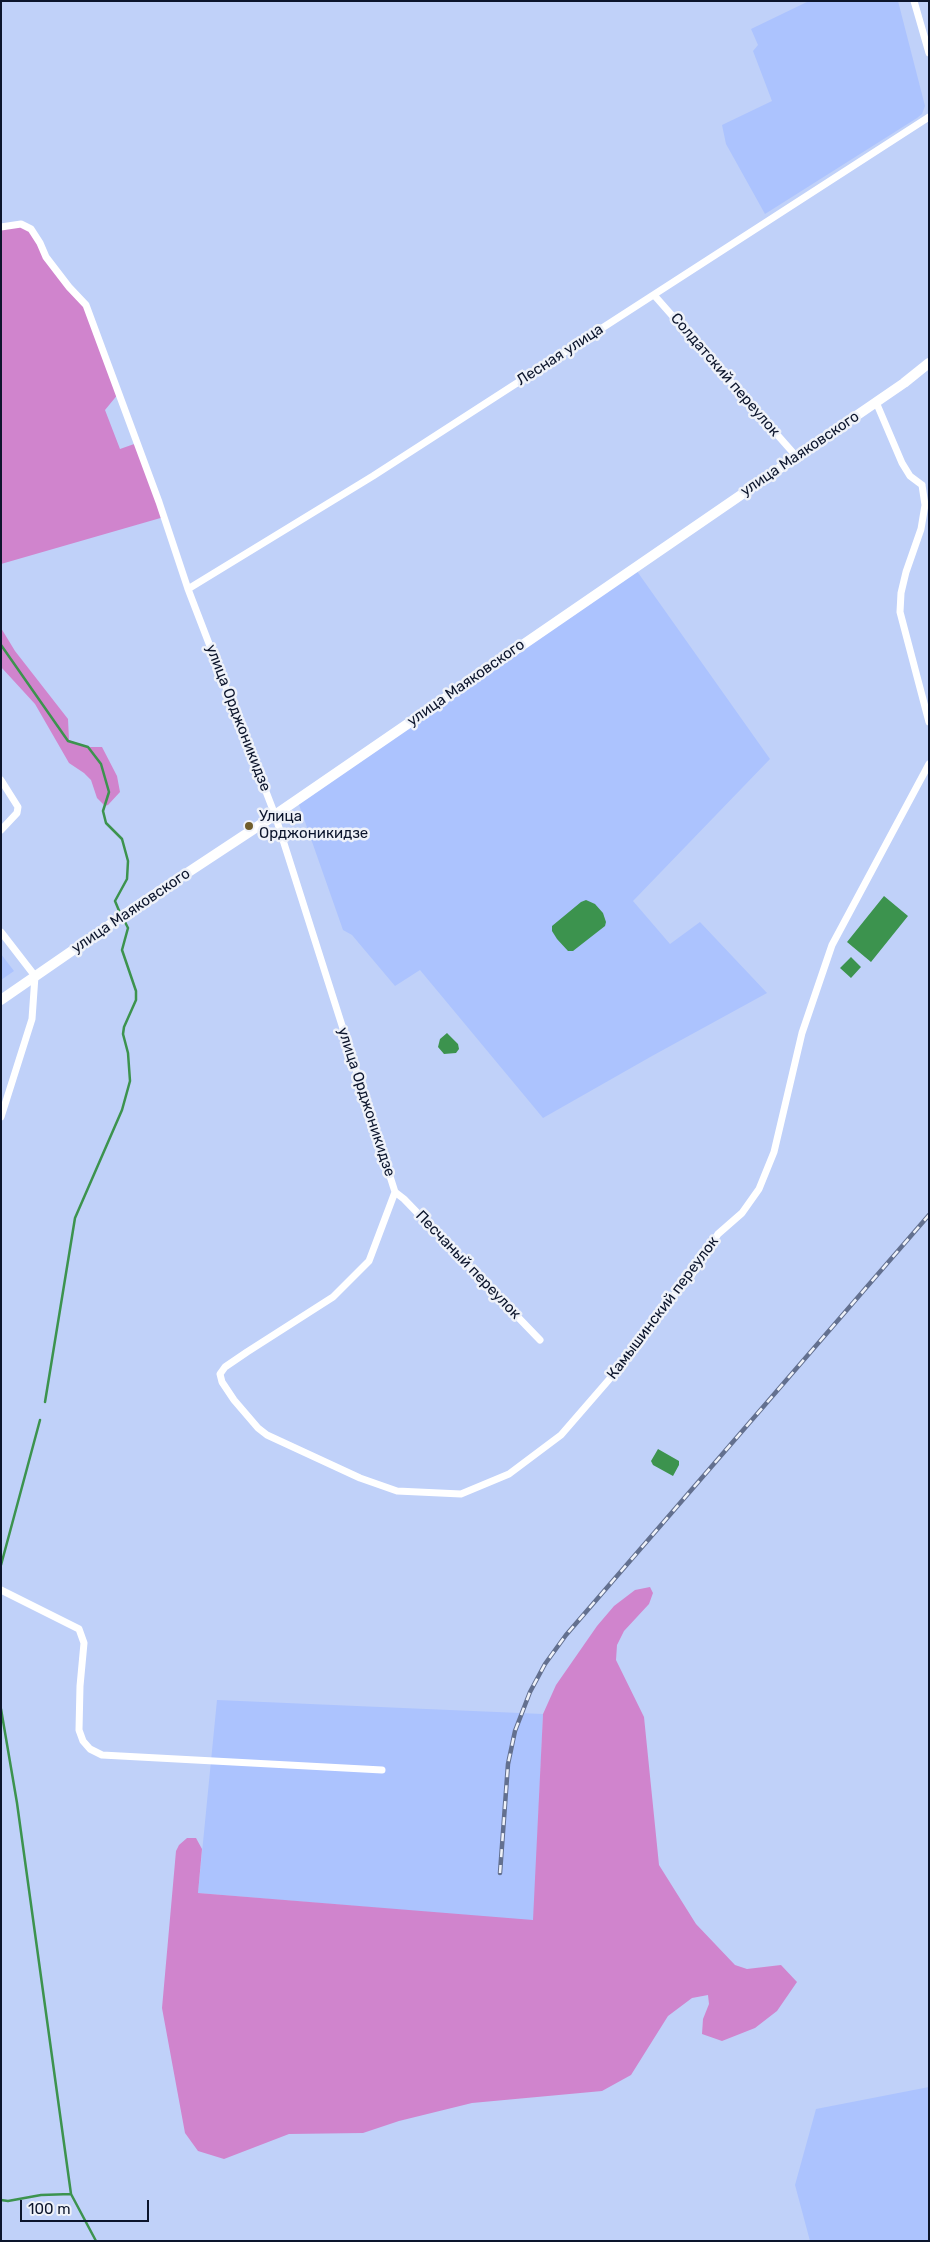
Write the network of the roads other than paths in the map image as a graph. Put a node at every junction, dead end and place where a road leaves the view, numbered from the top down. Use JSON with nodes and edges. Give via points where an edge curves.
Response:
{"nodes":[{"id":1,"x":914,"y":1,"type":"edge"},
{"id":2,"x":929,"y":53,"type":"edge"},
{"id":3,"x":929,"y":117,"type":"edge"},
{"id":4,"x":1,"y":227,"type":"edge"},
{"id":5,"x":654,"y":295,"type":"junction"},
{"id":6,"x":929,"y":363,"type":"edge"},
{"id":7,"x":876,"y":402,"type":"junction"},
{"id":8,"x":796,"y":456,"type":"junction"},
{"id":9,"x":925,"y":484,"type":"edge"},
{"id":10,"x":188,"y":589,"type":"junction"},
{"id":11,"x":929,"y":722,"type":"edge"},
{"id":12,"x":929,"y":764,"type":"edge"},
{"id":13,"x":1,"y":780,"type":"edge"},
{"id":14,"x":275,"y":815,"type":"junction"},
{"id":15,"x":1,"y":830,"type":"edge"},
{"id":16,"x":1,"y":932,"type":"edge"},
{"id":17,"x":35,"y":976,"type":"junction"},
{"id":18,"x":1,"y":1000,"type":"edge"},
{"id":19,"x":1,"y":1117,"type":"edge"},
{"id":20,"x":395,"y":1192,"type":"junction"},
{"id":21,"x":540,"y":1340,"type":"dead end"},
{"id":22,"x":4,"y":1591,"type":"edge"},
{"id":23,"x":382,"y":1770,"type":"dead end"}],
"edges":[{"from":1,"to":2,"type":"street"},
{"from":3,"to":5,"type":"street","name":"Лесная улица"},
{"from":4,"to":10,"type":"street","name":"улица Орджоникидзе","via":[[21,224],[31,229],[46,257],[86,304]]},
{"from":5,"to":8,"type":"street","name":"Солдатский переулок"},
{"from":5,"to":10,"type":"street","name":"Лесная улица","via":[[356,486]]},
{"from":6,"to":7,"type":"street","name":"улица Маяковского"},
{"from":7,"to":8,"type":"street","name":"улица Маяковского"},
{"from":7,"to":9,"type":"street","via":[[902,463],[910,476]]},
{"from":8,"to":14,"type":"street","name":"улица Маяковского"},
{"from":9,"to":11,"type":"street","via":[[921,529],[906,572],[900,612]]},
{"from":10,"to":14,"type":"street","name":"улица Орджоникидзе"},
{"from":12,"to":20,"type":"street","name":"Камышинский переулок","via":[[832,945],[802,1033],[774,1152],[759,1189],[742,1213],[718,1234],[640,1345],[561,1435],[509,1474],[461,1494],[397,1491],[360,1478],[267,1435],[234,1400],[220,1374],[247,1352],[333,1297],[369,1261]]},
{"from":13,"to":15,"type":"street","via":[[18,806],[17,813]]},
{"from":14,"to":17,"type":"street","name":"улица Маяковского"},
{"from":14,"to":20,"type":"street","name":"улица Орджоникидзе"},
{"from":16,"to":17,"type":"street"},
{"from":17,"to":18,"type":"street","name":"улица Маяковского"},
{"from":17,"to":19,"type":"street","via":[[32,1019]]},
{"from":20,"to":21,"type":"street","name":"Песчаный переулок"},
{"from":22,"to":23,"type":"street","via":[[79,1629],[84,1643],[79,1730],[90,1749],[102,1755]]}]}
